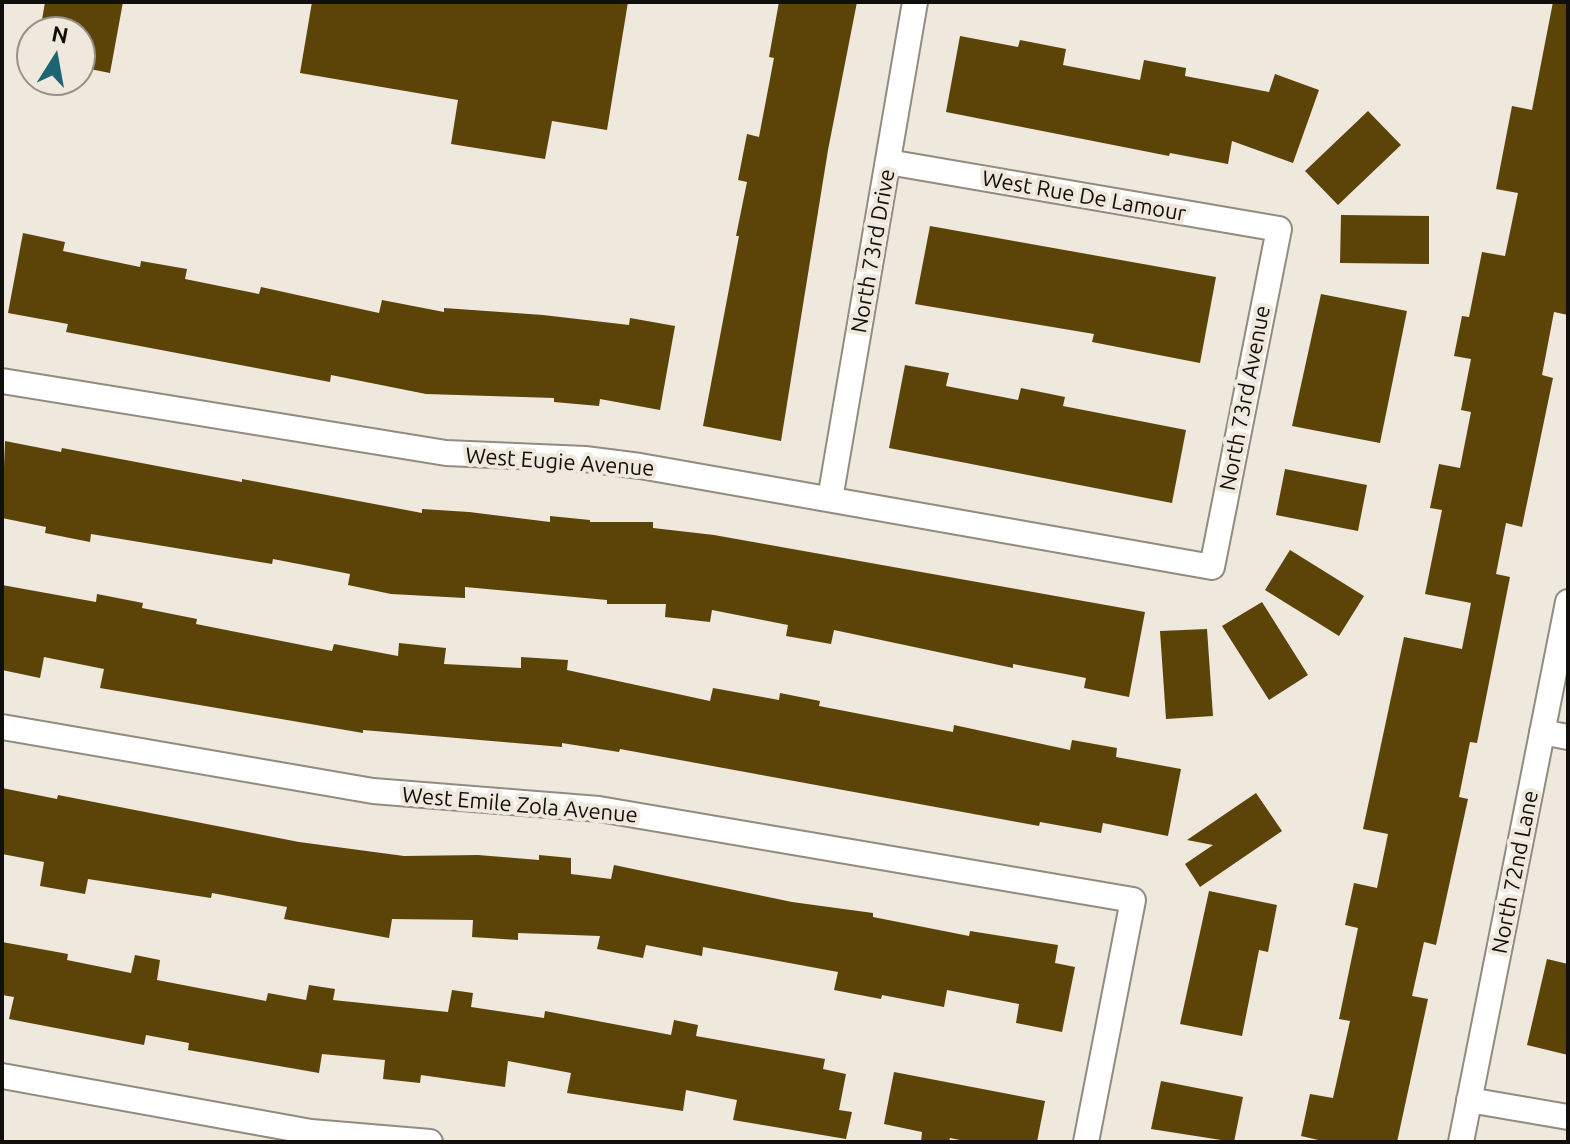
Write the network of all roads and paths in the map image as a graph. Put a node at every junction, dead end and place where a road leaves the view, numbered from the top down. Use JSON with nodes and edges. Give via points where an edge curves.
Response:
{"nodes":[{"id":1,"x":915,"y":2,"type":"edge"},
{"id":2,"x":888,"y":162,"type":"junction"},
{"id":3,"x":1279,"y":229,"type":"joint"},
{"id":4,"x":2,"y":381,"type":"edge"},
{"id":5,"x":830,"y":499,"type":"junction"},
{"id":6,"x":1212,"y":567,"type":"joint"},
{"id":7,"x":1568,"y":602,"type":"edge"},
{"id":8,"x":2,"y":727,"type":"edge"},
{"id":9,"x":1542,"y":732,"type":"junction"},
{"id":10,"x":1568,"y":737,"type":"edge"},
{"id":11,"x":2,"y":1076,"type":"edge"},
{"id":12,"x":1469,"y":1100,"type":"junction"},
{"id":13,"x":1568,"y":1117,"type":"edge"},
{"id":14,"x":430,"y":1142,"type":"edge"},
{"id":15,"x":1086,"y":1142,"type":"edge"},
{"id":16,"x":1461,"y":1142,"type":"edge"}],
"edges":[{"from":1,"to":2,"type":"street","name":"North 73rd Drive"},
{"from":2,"to":3,"type":"street","name":"West Rue De Lamour"},
{"from":2,"to":5,"type":"street","name":"North 73rd Drive"},
{"from":3,"to":6,"type":"street","name":"North 73rd Avenue"},
{"from":4,"to":5,"type":"street","name":"West Eugie Avenue","via":[[379,444],[446,453],[585,459]]},
{"from":5,"to":6,"type":"street","name":"West Eugie Avenue"},
{"from":7,"to":9,"type":"street","name":"North 72nd Lane"},
{"from":8,"to":15,"type":"street","name":"West Emile Zola Avenue","via":[[373,791],[599,809],[1133,900]]},
{"from":9,"to":10,"type":"street"},
{"from":9,"to":12,"type":"street","name":"North 72nd Lane"},
{"from":11,"to":14,"type":"street","via":[[311,1132]]},
{"from":12,"to":13,"type":"street"},
{"from":12,"to":16,"type":"street","name":"North 72nd Lane"}]}
